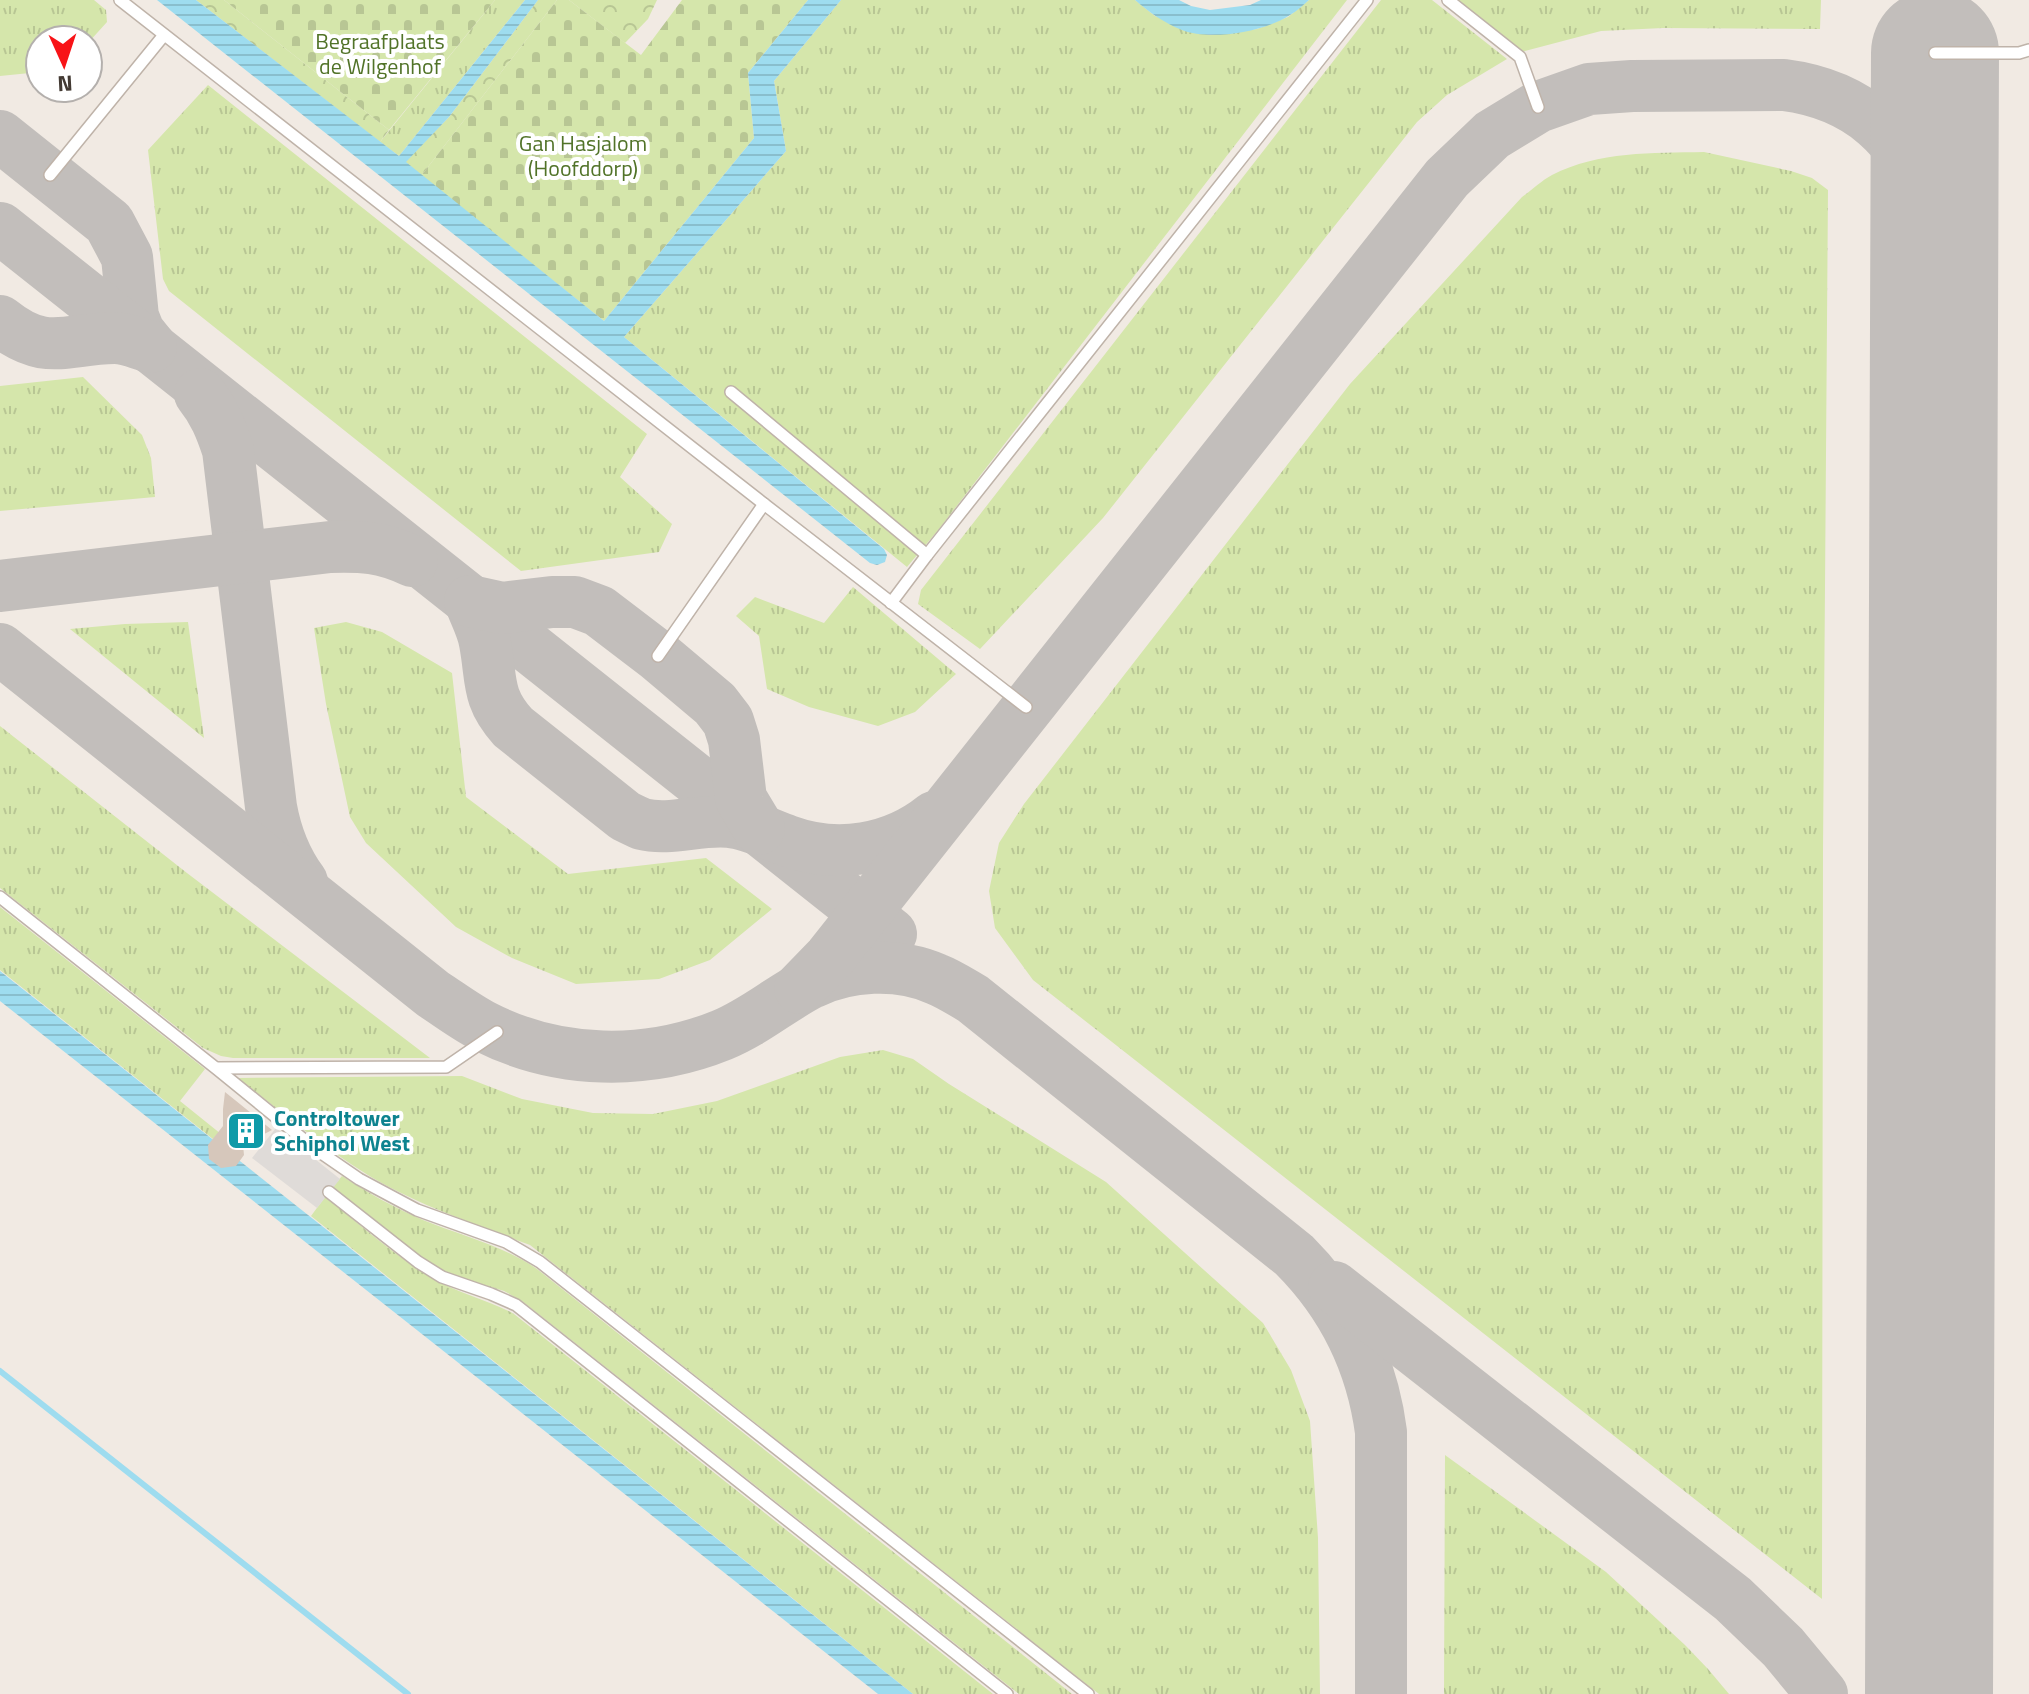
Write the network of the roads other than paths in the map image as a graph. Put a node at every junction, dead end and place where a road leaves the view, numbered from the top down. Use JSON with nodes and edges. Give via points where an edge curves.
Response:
{"nodes":[{"id":1,"x":120,"y":0,"type":"edge"},
{"id":2,"x":1367,"y":0,"type":"edge"},
{"id":3,"x":1448,"y":0,"type":"edge"},
{"id":4,"x":164,"y":35,"type":"junction"},
{"id":5,"x":2029,"y":50,"type":"edge"},
{"id":6,"x":1935,"y":53,"type":"dead end"},
{"id":7,"x":1538,"y":107,"type":"dead end"},
{"id":8,"x":50,"y":175,"type":"dead end"},
{"id":9,"x":731,"y":392,"type":"dead end"},
{"id":10,"x":764,"y":504,"type":"junction"},
{"id":11,"x":927,"y":555,"type":"junction"},
{"id":12,"x":891,"y":603,"type":"junction"},
{"id":13,"x":658,"y":656,"type":"dead end"},
{"id":14,"x":1026,"y":707,"type":"dead end"},
{"id":15,"x":0,"y":897,"type":"edge"},
{"id":16,"x":497,"y":1032,"type":"dead end"},
{"id":17,"x":217,"y":1069,"type":"junction"},
{"id":18,"x":329,"y":1192,"type":"dead end"},
{"id":19,"x":1007,"y":1694,"type":"edge"},
{"id":20,"x":1088,"y":1694,"type":"edge"}],
"edges":[{"from":1,"to":4,"type":"lane"},
{"from":2,"to":11,"type":"lane"},
{"from":3,"to":7,"type":"lane","via":[[1520,57]]},
{"from":4,"to":8,"type":"lane"},
{"from":4,"to":10,"type":"lane"},
{"from":5,"to":6,"type":"lane"},
{"from":9,"to":11,"type":"lane"},
{"from":10,"to":12,"type":"lane"},
{"from":10,"to":13,"type":"lane"},
{"from":11,"to":12,"type":"lane"},
{"from":12,"to":14,"type":"lane"},
{"from":15,"to":17,"type":"lane"},
{"from":16,"to":17,"type":"lane","via":[[446,1067]]},
{"from":17,"to":20,"type":"lane","via":[[359,1179],[417,1210],[506,1242],[540,1262]]},
{"from":18,"to":19,"type":"lane","via":[[442,1277],[516,1305]]}]}
